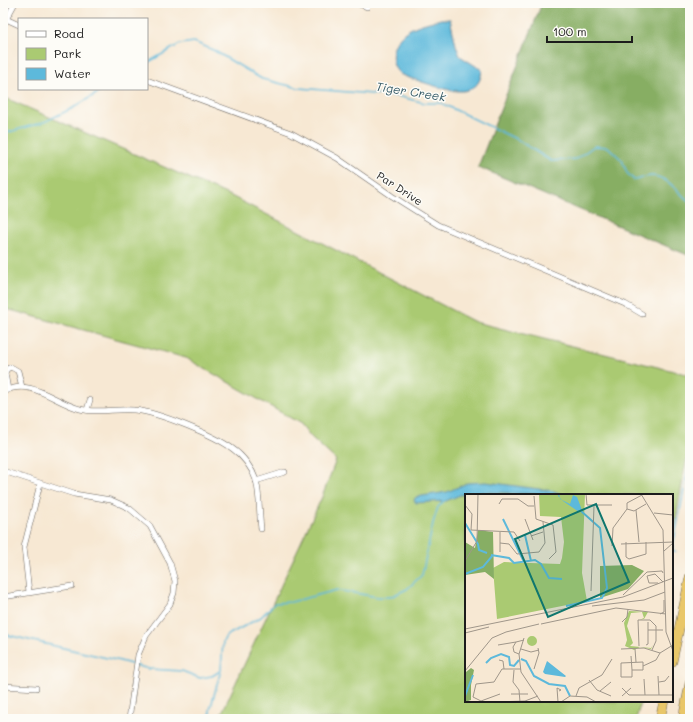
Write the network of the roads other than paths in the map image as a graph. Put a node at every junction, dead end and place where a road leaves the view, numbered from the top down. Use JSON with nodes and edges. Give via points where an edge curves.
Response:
{"nodes":[{"id":1,"x":15,"y":3,"type":"edge"},
{"id":2,"x":356,"y":3,"type":"edge"},
{"id":3,"x":367,"y":7,"type":"dead end"},
{"id":4,"x":6,"y":19,"type":"junction"},
{"id":5,"x":3,"y":25,"type":"edge"},
{"id":6,"x":18,"y":25,"type":"edge"},
{"id":7,"x":148,"y":80,"type":"edge"},
{"id":8,"x":642,"y":314,"type":"dead end"},
{"id":9,"x":22,"y":387,"type":"junction"},
{"id":10,"x":5,"y":391,"type":"edge"},
{"id":11,"x":90,"y":400,"type":"dead end"},
{"id":12,"x":87,"y":410,"type":"junction"},
{"id":13,"x":3,"y":471,"type":"edge"},
{"id":14,"x":285,"y":472,"type":"dead end"},
{"id":15,"x":256,"y":480,"type":"junction"},
{"id":16,"x":40,"y":484,"type":"junction"},
{"id":17,"x":261,"y":529,"type":"dead end"},
{"id":18,"x":690,"y":577,"type":"edge"},
{"id":19,"x":72,"y":586,"type":"dead end"},
{"id":20,"x":29,"y":592,"type":"junction"},
{"id":21,"x":3,"y":597,"type":"edge"},
{"id":22,"x":673,"y":657,"type":"edge"},
{"id":23,"x":690,"y":683,"type":"edge"},
{"id":24,"x":3,"y":686,"type":"edge"},
{"id":25,"x":36,"y":688,"type":"dead end"},
{"id":26,"x":664,"y":702,"type":"edge"},
{"id":27,"x":129,"y":719,"type":"edge"},
{"id":28,"x":660,"y":719,"type":"edge"},
{"id":29,"x":683,"y":719,"type":"edge"}],
"edges":[{"from":1,"to":4,"type":"street"},
{"from":2,"to":3,"type":"street"},
{"from":4,"to":5,"type":"street"},
{"from":4,"to":6,"type":"street"},
{"from":7,"to":8,"type":"street","name":"Par Drive","via":[[291,133],[337,158],[438,225],[625,304]]},
{"from":9,"to":10,"type":"street"},
{"from":9,"to":10,"type":"street","via":[[18,371],[11,367],[7,368],[5,373]]},
{"from":9,"to":12,"type":"street","via":[[45,393],[74,407]]},
{"from":11,"to":12,"type":"street"},
{"from":12,"to":15,"type":"street","via":[[135,410],[178,422],[232,448],[245,460]]},
{"from":13,"to":16,"type":"street"},
{"from":14,"to":15,"type":"street"},
{"from":15,"to":17,"type":"street"},
{"from":16,"to":20,"type":"street","via":[[24,547]]},
{"from":16,"to":27,"type":"street","via":[[74,494],[111,500],[133,510],[150,526],[174,573],[173,599],[146,636],[138,655]]},
{"from":18,"to":22,"type":"highway"},
{"from":19,"to":20,"type":"street"},
{"from":20,"to":21,"type":"street"},
{"from":23,"to":29,"type":"highway"},
{"from":24,"to":25,"type":"street"},
{"from":26,"to":28,"type":"highway"}]}
